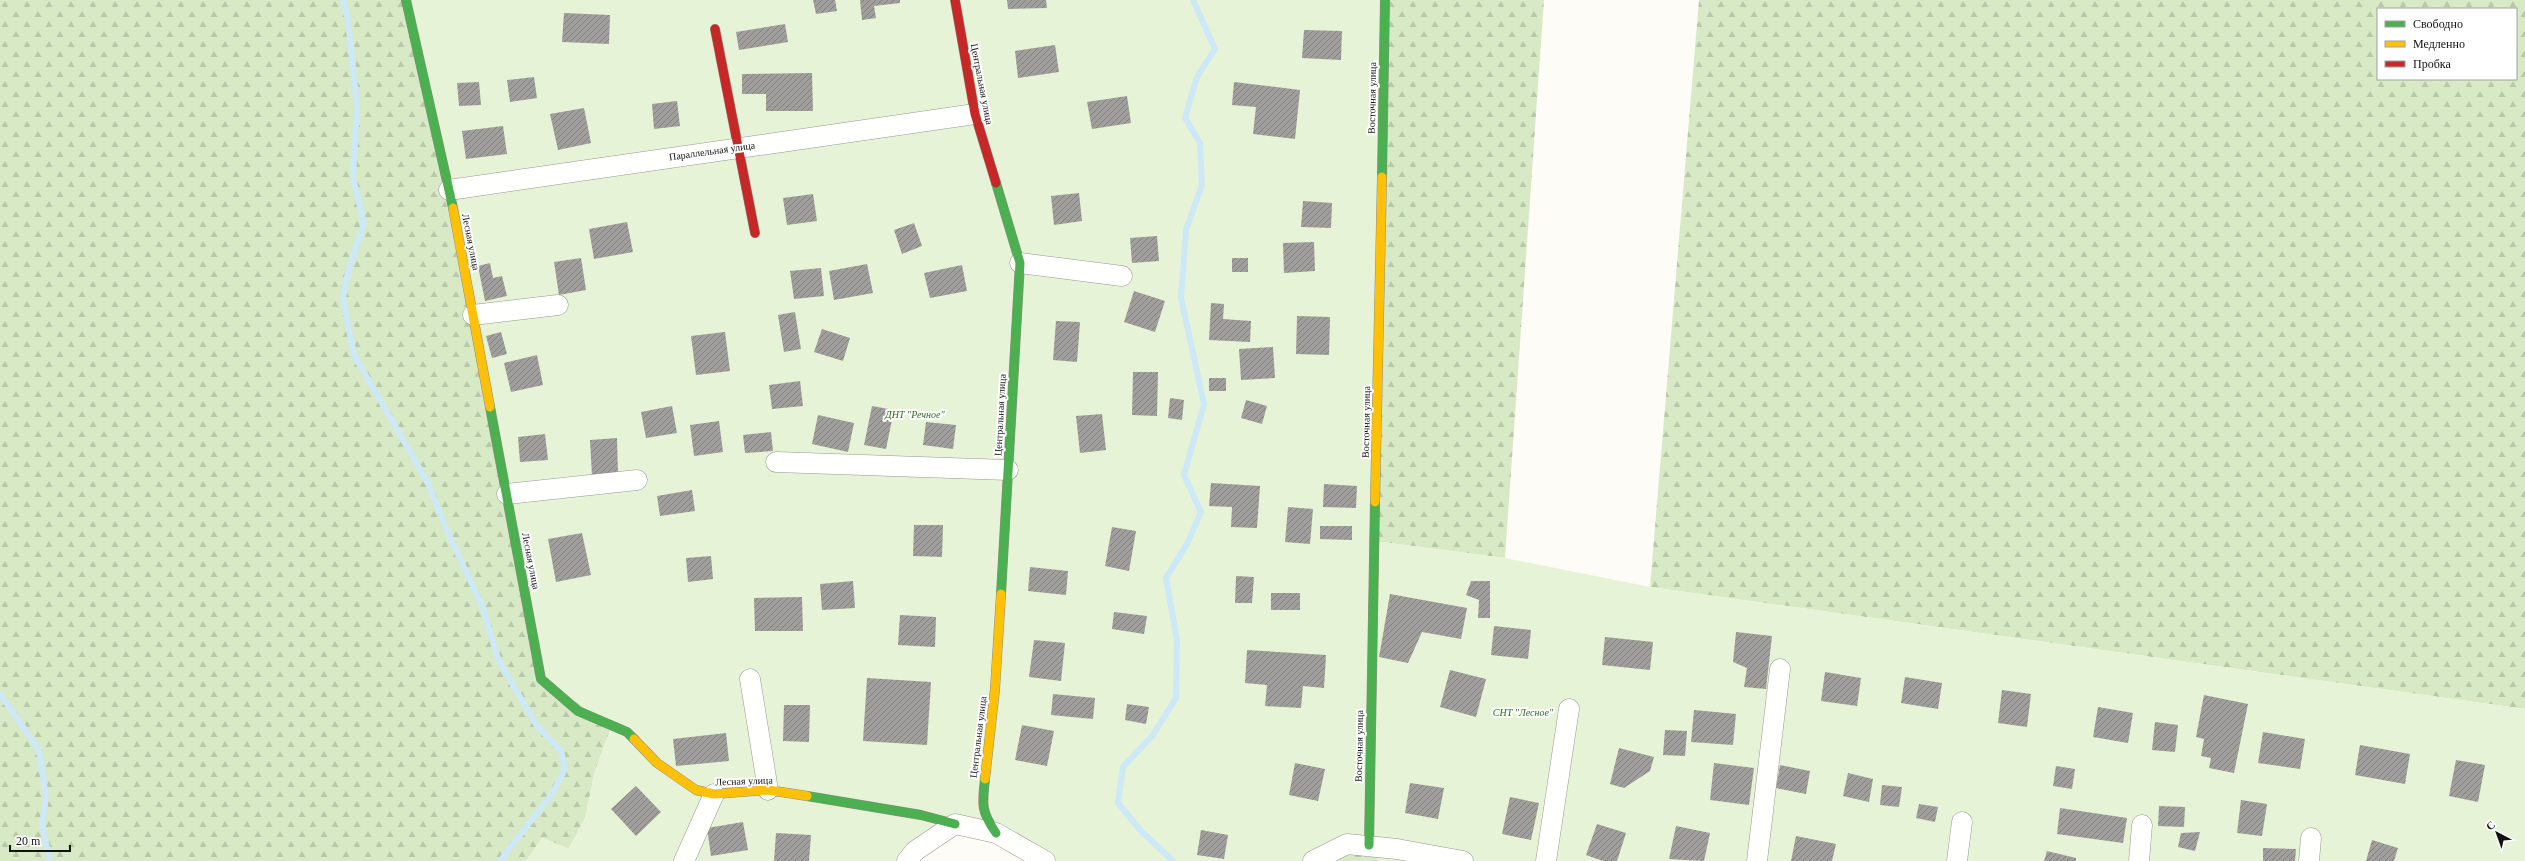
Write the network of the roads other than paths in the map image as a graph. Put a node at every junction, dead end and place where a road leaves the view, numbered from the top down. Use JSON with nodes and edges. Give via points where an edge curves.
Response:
{"nodes":[{"id":1,"x":406,"y":0,"type":"edge"},
{"id":2,"x":955,"y":0,"type":"edge"},
{"id":3,"x":1385,"y":0,"type":"edge"},
{"id":4,"x":715,"y":29,"type":"dead end"},
{"id":5,"x":975,"y":114,"type":"junction"},
{"id":6,"x":737,"y":148,"type":"junction"},
{"id":7,"x":449,"y":190,"type":"junction"},
{"id":8,"x":756,"y":233,"type":"dead end"},
{"id":9,"x":1020,"y":263,"type":"junction"},
{"id":10,"x":1122,"y":276,"type":"dead end"},
{"id":11,"x":558,"y":305,"type":"dead end"},
{"id":12,"x":473,"y":315,"type":"junction"},
{"id":13,"x":776,"y":462,"type":"dead end"},
{"id":14,"x":1008,"y":470,"type":"junction"},
{"id":15,"x":638,"y":480,"type":"dead end"},
{"id":16,"x":507,"y":494,"type":"junction"},
{"id":17,"x":1780,"y":669,"type":"dead end"},
{"id":18,"x":750,"y":679,"type":"dead end"},
{"id":19,"x":1568,"y":709,"type":"dead end"},
{"id":20,"x":768,"y":790,"type":"junction"},
{"id":21,"x":714,"y":794,"type":"junction"},
{"id":22,"x":1962,"y":822,"type":"dead end"},
{"id":23,"x":956,"y":824,"type":"junction"},
{"id":24,"x":2142,"y":825,"type":"dead end"},
{"id":25,"x":996,"y":833,"type":"junction"},
{"id":26,"x":2311,"y":838,"type":"dead end"},
{"id":27,"x":1369,"y":845,"type":"junction"},
{"id":28,"x":1396,"y":855,"type":"edge"},
{"id":29,"x":684,"y":861,"type":"edge"},
{"id":30,"x":906,"y":861,"type":"edge"},
{"id":31,"x":1045,"y":861,"type":"edge"},
{"id":32,"x":1313,"y":861,"type":"edge"},
{"id":33,"x":1463,"y":861,"type":"edge"},
{"id":34,"x":1546,"y":861,"type":"edge"},
{"id":35,"x":1757,"y":861,"type":"edge"},
{"id":36,"x":1957,"y":861,"type":"edge"},
{"id":37,"x":2139,"y":861,"type":"edge"},
{"id":38,"x":2309,"y":861,"type":"edge"}],
"edges":[{"from":1,"to":7,"type":"street","name":"Лесная улица"},
{"from":2,"to":5,"type":"street","name":"Центральная улица"},
{"from":3,"to":27,"type":"street","name":"Восточная улица"},
{"from":4,"to":6,"type":"street"},
{"from":5,"to":6,"type":"street","name":"Параллельная улица"},
{"from":5,"to":9,"type":"street","name":"Центральная улица"},
{"from":6,"to":7,"type":"street","name":"Параллельная улица"},
{"from":6,"to":8,"type":"street"},
{"from":7,"to":12,"type":"street","name":"Лесная улица"},
{"from":9,"to":10,"type":"street"},
{"from":9,"to":14,"type":"street","name":"Центральная улица"},
{"from":11,"to":12,"type":"street"},
{"from":12,"to":16,"type":"street","name":"Лесная улица"},
{"from":13,"to":14,"type":"street"},
{"from":14,"to":25,"type":"street","name":"Центральная улица","via":[[995,690],[982,803],[985,818]]},
{"from":15,"to":16,"type":"street"},
{"from":16,"to":21,"type":"street","name":"Лесная улица","via":[[542,679],[578,711],[627,732],[657,763],[678,780],[696,790]]},
{"from":17,"to":35,"type":"street"},
{"from":18,"to":20,"type":"street"},
{"from":19,"to":34,"type":"street"},
{"from":20,"to":21,"type":"street","name":"Лесная улица"},
{"from":20,"to":23,"type":"street","name":"Лесная улица","via":[[921,815]]},
{"from":21,"to":29,"type":"street"},
{"from":22,"to":36,"type":"street"},
{"from":23,"to":25,"type":"street"},
{"from":23,"to":30,"type":"street","via":[[915,851]]},
{"from":24,"to":37,"type":"street"},
{"from":25,"to":31,"type":"street"},
{"from":26,"to":38,"type":"street"},
{"from":27,"to":28,"type":"street"},
{"from":27,"to":32,"type":"street","via":[[1347,844]]},
{"from":28,"to":33,"type":"street"}]}
